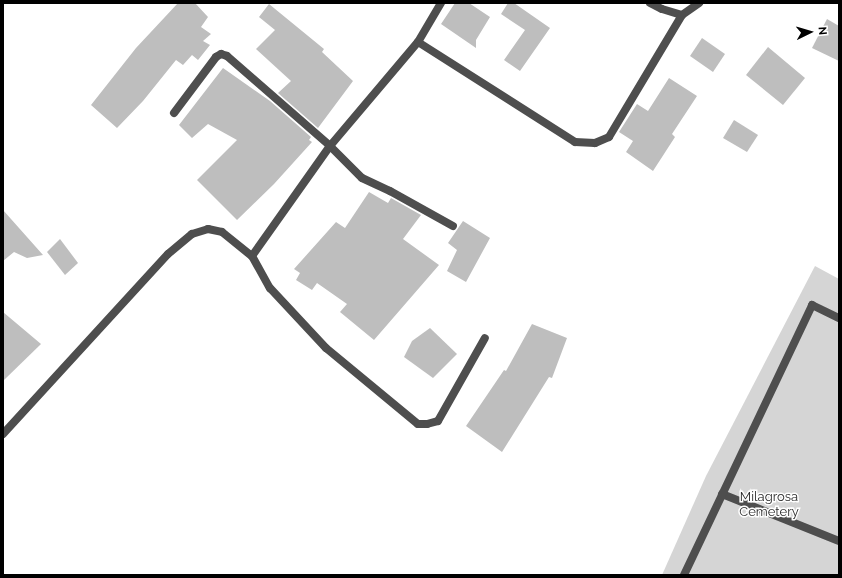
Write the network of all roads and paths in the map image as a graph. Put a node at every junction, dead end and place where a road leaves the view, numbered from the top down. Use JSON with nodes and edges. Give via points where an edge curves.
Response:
{"nodes":[{"id":1,"x":441,"y":3,"type":"edge"},
{"id":2,"x":650,"y":3,"type":"edge"},
{"id":3,"x":698,"y":3,"type":"edge"},
{"id":4,"x":682,"y":15,"type":"junction"},
{"id":5,"x":418,"y":42,"type":"junction"},
{"id":6,"x":174,"y":113,"type":"dead end"},
{"id":7,"x":330,"y":146,"type":"junction"},
{"id":8,"x":453,"y":226,"type":"dead end"},
{"id":9,"x":252,"y":256,"type":"junction"},
{"id":10,"x":839,"y":318,"type":"edge"},
{"id":11,"x":485,"y":338,"type":"dead end"},
{"id":12,"x":3,"y":434,"type":"edge"},
{"id":13,"x":722,"y":494,"type":"junction"},
{"id":14,"x":839,"y":541,"type":"edge"},
{"id":15,"x":684,"y":575,"type":"edge"}],
"edges":[{"from":1,"to":5,"type":"street"},
{"from":2,"to":4,"type":"street"},
{"from":3,"to":4,"type":"street"},
{"from":4,"to":5,"type":"street","via":[[609,138],[595,143],[575,142]]},
{"from":5,"to":7,"type":"street"},
{"from":6,"to":7,"type":"street","via":[[220,54],[227,56]]},
{"from":7,"to":8,"type":"street","via":[[362,178]]},
{"from":7,"to":9,"type":"street"},
{"from":9,"to":11,"type":"street","via":[[270,288],[326,348],[418,424],[438,421]]},
{"from":9,"to":12,"type":"street","via":[[222,232],[208,229],[192,234],[168,254]]},
{"from":10,"to":13,"type":"street","via":[[812,304]]},
{"from":13,"to":14,"type":"street"},
{"from":13,"to":15,"type":"street"}]}
